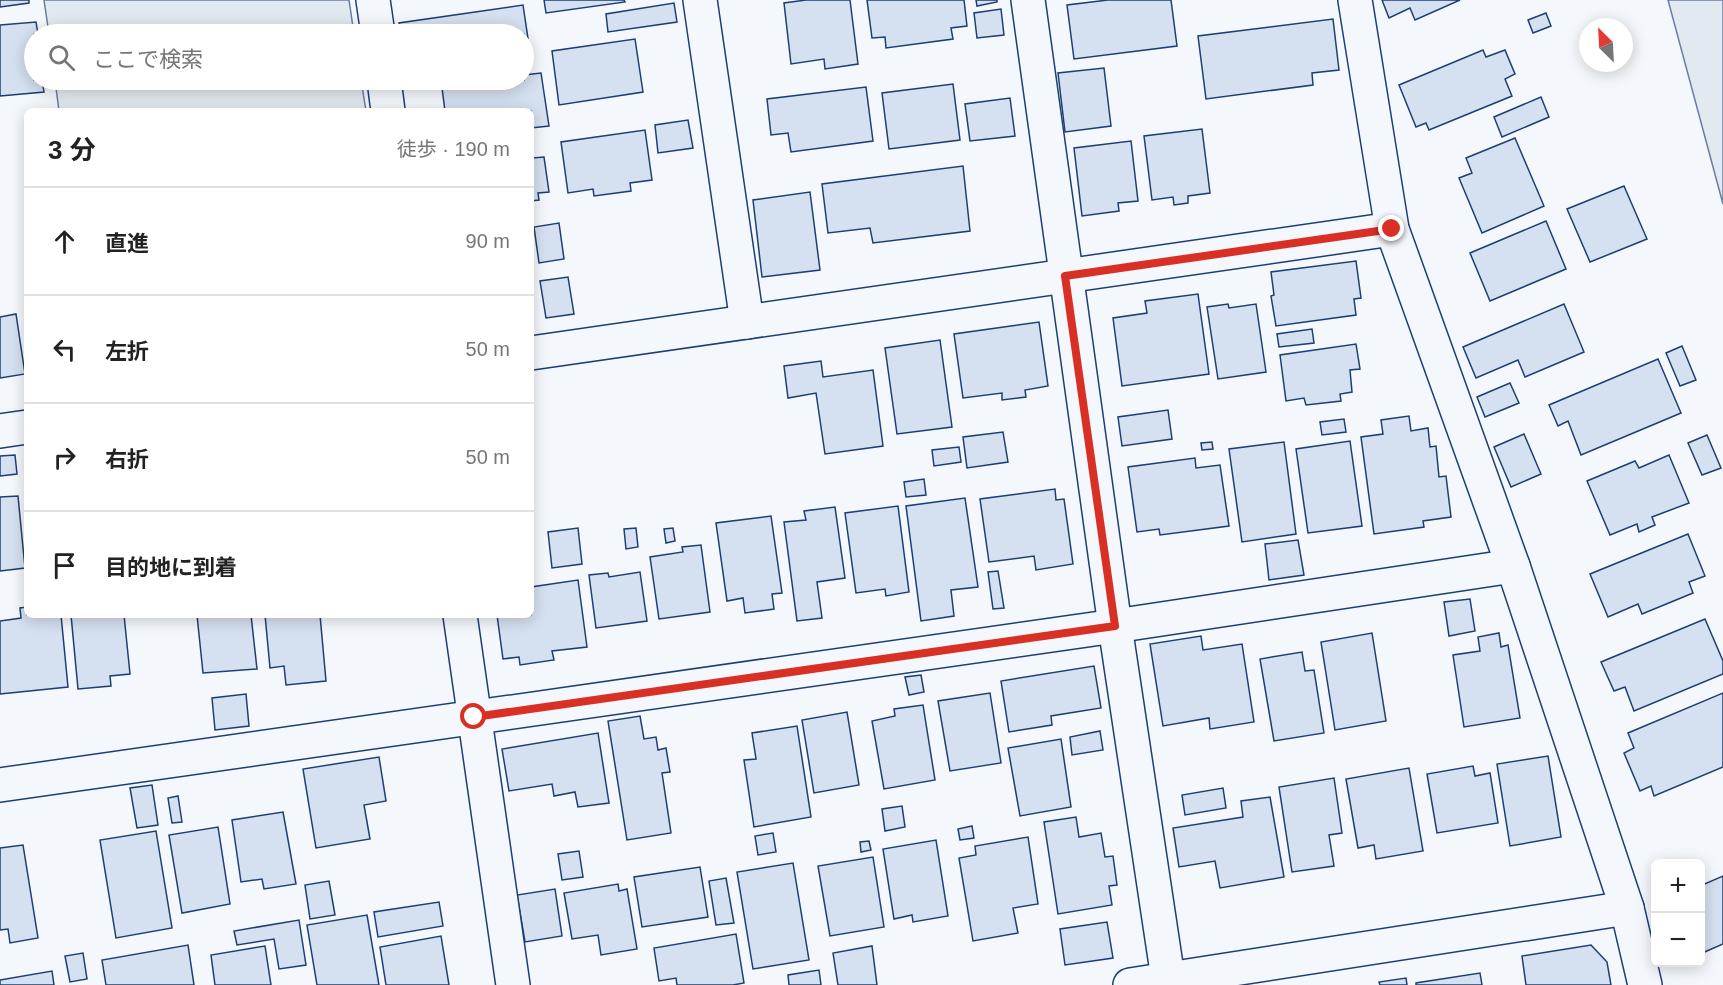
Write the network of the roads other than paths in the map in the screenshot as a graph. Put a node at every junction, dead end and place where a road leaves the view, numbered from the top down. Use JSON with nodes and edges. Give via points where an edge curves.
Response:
{"nodes":[{"id":1,"x":373,"y":0,"type":"edge"},
{"id":2,"x":700,"y":0,"type":"edge"},
{"id":3,"x":1028,"y":0,"type":"edge"},
{"id":4,"x":1355,"y":0,"type":"edge"},
{"id":5,"x":377,"y":24,"type":"edge"},
{"id":6,"x":385,"y":90,"type":"edge"},
{"id":7,"x":388,"y":108,"type":"edge"},
{"id":8,"x":1392,"y":229,"type":"junction"},
{"id":9,"x":1065,"y":276,"type":"junction"},
{"id":10,"x":747,"y":322,"type":"junction"},
{"id":11,"x":534,"y":353,"type":"edge"},
{"id":12,"x":24,"y":427,"type":"edge"},
{"id":13,"x":0,"y":431,"type":"edge"},
{"id":14,"x":1513,"y":566,"type":"junction"},
{"id":15,"x":460,"y":618,"type":"edge"},
{"id":16,"x":1115,"y":626,"type":"junction"},
{"id":17,"x":474,"y":717,"type":"junction"},
{"id":18,"x":0,"y":785,"type":"edge"},
{"id":19,"x":1627,"y":908,"type":"junction"},
{"id":20,"x":1169,"y":982,"type":"edge"},
{"id":21,"x":513,"y":985,"type":"edge"},
{"id":22,"x":1130,"y":985,"type":"edge"},
{"id":23,"x":1645,"y":985,"type":"edge"}],
"edges":[{"from":1,"to":5,"type":"street"},
{"from":2,"to":10,"type":"street"},
{"from":3,"to":9,"type":"street"},
{"from":4,"to":8,"type":"street"},
{"from":6,"to":7,"type":"street"},
{"from":8,"to":9,"type":"street"},
{"from":8,"to":14,"type":"street"},
{"from":9,"to":10,"type":"street"},
{"from":9,"to":16,"type":"street"},
{"from":10,"to":11,"type":"street"},
{"from":12,"to":13,"type":"street"},
{"from":14,"to":16,"type":"street"},
{"from":14,"to":19,"type":"street"},
{"from":15,"to":17,"type":"street"},
{"from":16,"to":17,"type":"street"},
{"from":16,"to":20,"type":"street"},
{"from":17,"to":18,"type":"street"},
{"from":17,"to":21,"type":"street"},
{"from":19,"to":20,"type":"street"},
{"from":19,"to":23,"type":"street"},
{"from":20,"to":22,"type":"street"}]}
